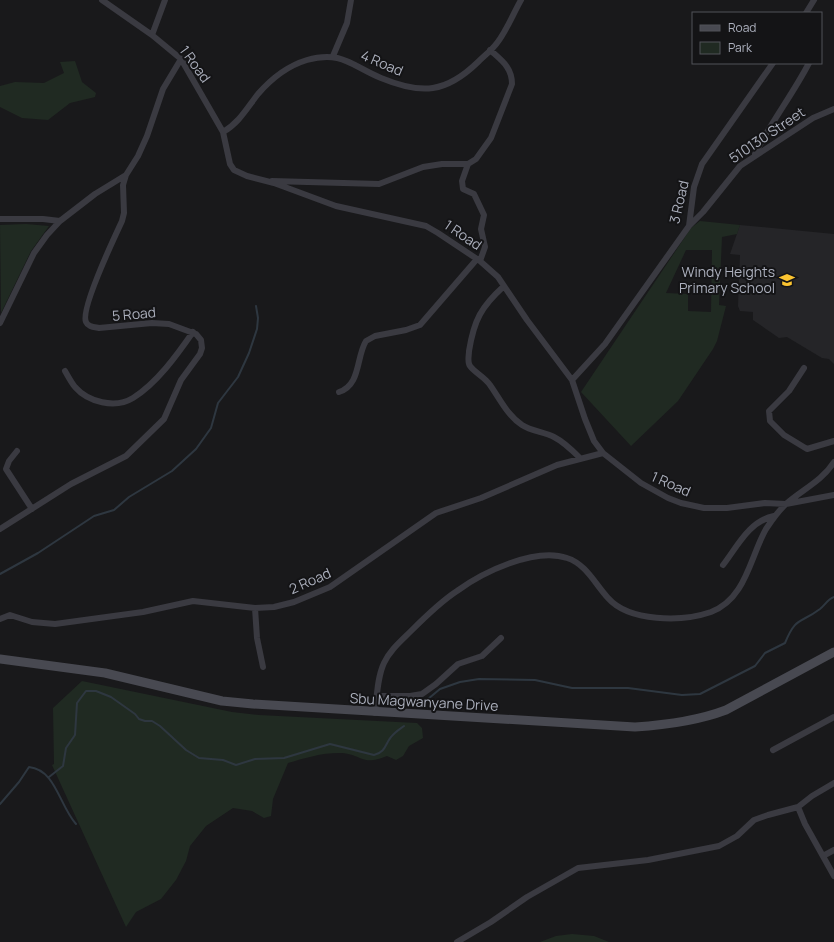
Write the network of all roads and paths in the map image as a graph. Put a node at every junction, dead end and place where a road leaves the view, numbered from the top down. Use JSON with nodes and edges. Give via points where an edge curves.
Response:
{"nodes":[{"id":1,"x":165,"y":0,"type":"edge"},
{"id":2,"x":351,"y":0,"type":"edge"},
{"id":3,"x":521,"y":0,"type":"edge"},
{"id":4,"x":814,"y":0,"type":"edge"},
{"id":5,"x":104,"y":1,"type":"edge"},
{"id":6,"x":807,"y":12,"type":"edge"},
{"id":7,"x":152,"y":35,"type":"junction"},
{"id":8,"x":490,"y":50,"type":"junction"},
{"id":9,"x":333,"y":56,"type":"junction"},
{"id":10,"x":181,"y":59,"type":"junction"},
{"id":11,"x":773,"y":64,"type":"edge"},
{"id":12,"x":809,"y":64,"type":"edge"},
{"id":13,"x":834,"y":109,"type":"edge"},
{"id":14,"x":223,"y":132,"type":"junction"},
{"id":15,"x":755,"y":154,"type":"junction"},
{"id":16,"x":468,"y":164,"type":"junction"},
{"id":17,"x":126,"y":175,"type":"junction"},
{"id":18,"x":266,"y":181,"type":"junction"},
{"id":19,"x":0,"y":219,"type":"edge"},
{"id":20,"x":60,"y":221,"type":"junction"},
{"id":21,"x":689,"y":226,"type":"junction"},
{"id":22,"x":478,"y":260,"type":"junction"},
{"id":23,"x":504,"y":286,"type":"junction"},
{"id":24,"x":0,"y":323,"type":"edge"},
{"id":25,"x":192,"y":332,"type":"junction"},
{"id":26,"x":804,"y":368,"type":"dead end"},
{"id":27,"x":65,"y":371,"type":"dead end"},
{"id":28,"x":572,"y":380,"type":"junction"},
{"id":29,"x":340,"y":392,"type":"dead end"},
{"id":30,"x":834,"y":441,"type":"edge"},
{"id":31,"x":17,"y":451,"type":"dead end"},
{"id":32,"x":603,"y":453,"type":"junction"},
{"id":33,"x":580,"y":458,"type":"junction"},
{"id":34,"x":834,"y":462,"type":"edge"},
{"id":35,"x":834,"y":495,"type":"edge"},
{"id":36,"x":786,"y":504,"type":"junction"},
{"id":37,"x":32,"y":509,"type":"junction"},
{"id":38,"x":774,"y":516,"type":"junction"},
{"id":39,"x":0,"y":529,"type":"edge"},
{"id":40,"x":723,"y":565,"type":"dead end"},
{"id":41,"x":255,"y":608,"type":"junction"},
{"id":42,"x":0,"y":619,"type":"edge"},
{"id":43,"x":501,"y":638,"type":"dead end"},
{"id":44,"x":834,"y":652,"type":"edge"},
{"id":45,"x":0,"y":659,"type":"edge"},
{"id":46,"x":263,"y":667,"type":"dead end"},
{"id":47,"x":377,"y":696,"type":"junction"},
{"id":48,"x":375,"y":713,"type":"junction"},
{"id":49,"x":834,"y":717,"type":"edge"},
{"id":50,"x":773,"y":750,"type":"dead end"},
{"id":51,"x":834,"y":783,"type":"edge"},
{"id":52,"x":799,"y":806,"type":"junction"},
{"id":53,"x":834,"y":850,"type":"edge"},
{"id":54,"x":824,"y":856,"type":"junction"},
{"id":55,"x":834,"y":876,"type":"edge"},
{"id":56,"x":457,"y":942,"type":"edge"}],
"edges":[{"from":1,"to":7,"type":"street"},
{"from":2,"to":9,"type":"street","via":[[347,23]]},
{"from":3,"to":8,"type":"street","name":"4 Road","via":[[501,37]]},
{"from":4,"to":6,"type":"street"},
{"from":5,"to":7,"type":"street","name":"1 Road"},
{"from":7,"to":10,"type":"street","name":"1 Road"},
{"from":8,"to":9,"type":"street","name":"4 Road","via":[[456,81],[445,86],[428,88],[393,82]]},
{"from":8,"to":16,"type":"street","via":[[508,66],[512,84],[491,138],[476,159]]},
{"from":9,"to":14,"type":"street","name":"4 Road","via":[[308,60],[282,72],[266,86],[238,120]]},
{"from":10,"to":14,"type":"street","name":"1 Road"},
{"from":10,"to":17,"type":"street","name":"5 Road","via":[[164,89],[138,156]]},
{"from":11,"to":21,"type":"street","name":"3 Road","via":[[702,164],[694,187]]},
{"from":12,"to":15,"type":"street","via":[[774,118]]},
{"from":13,"to":15,"type":"street","name":"510130 Street","via":[[813,118]]},
{"from":14,"to":18,"type":"street","name":"1 Road","via":[[230,164],[234,170]]},
{"from":15,"to":21,"type":"street","name":"510130 Street","via":[[733,173]]},
{"from":16,"to":18,"type":"street","via":[[423,167],[379,184]]},
{"from":16,"to":22,"type":"street","via":[[462,182],[463,189],[474,194],[484,215],[481,229],[485,247]]},
{"from":17,"to":20,"type":"street","via":[[108,185]]},
{"from":17,"to":25,"type":"street","name":"5 Road","via":[[123,185],[122,221],[97,279],[87,308],[86,322],[90,327],[99,328],[169,324]]},
{"from":18,"to":22,"type":"street","name":"1 Road","via":[[336,206],[426,226]]},
{"from":19,"to":20,"type":"street"},
{"from":20,"to":24,"type":"street","via":[[34,253]]},
{"from":21,"to":28,"type":"street","name":"3 Road","via":[[605,344]]},
{"from":22,"to":23,"type":"street","name":"1 Road"},
{"from":22,"to":29,"type":"street","via":[[420,325],[370,338],[364,344],[352,384]]},
{"from":23,"to":28,"type":"street","name":"1 Road"},
{"from":23,"to":33,"type":"street","via":[[488,300],[477,319],[468,360],[470,366],[490,384],[497,398],[517,421],[554,437]]},
{"from":25,"to":27,"type":"street","via":[[178,353],[154,380],[130,400],[113,403],[94,401],[75,387]]},
{"from":25,"to":37,"type":"street","via":[[201,340],[202,348],[181,380],[164,419],[126,456],[71,484]]},
{"from":26,"to":30,"type":"street","via":[[789,391],[769,411],[770,421],[784,435],[807,449]]},
{"from":28,"to":32,"type":"street","name":"1 Road","via":[[594,441]]},
{"from":31,"to":37,"type":"street","via":[[6,470]]},
{"from":32,"to":33,"type":"street","name":"2 Road"},
{"from":32,"to":36,"type":"street","name":"1 Road","via":[[654,492],[681,503],[716,508],[759,503]]},
{"from":33,"to":41,"type":"street","name":"2 Road","via":[[546,468],[481,498],[436,513],[348,576],[320,592],[284,605]]},
{"from":34,"to":36,"type":"street","via":[[816,482]]},
{"from":35,"to":36,"type":"street","name":"1 Road"},
{"from":36,"to":38,"type":"street"},
{"from":37,"to":39,"type":"street"},
{"from":38,"to":40,"type":"street","via":[[754,526]]},
{"from":38,"to":47,"type":"street","via":[[737,591],[720,608],[701,614],[659,617],[629,613],[615,605],[585,569],[576,562],[556,555],[529,557],[482,576],[442,601],[394,647],[384,663]]},
{"from":41,"to":42,"type":"street","name":"2 Road","via":[[193,601],[143,612],[55,624],[10,615]]},
{"from":41,"to":46,"type":"street","via":[[257,638]]},
{"from":43,"to":47,"type":"street","via":[[482,656],[458,664],[422,694]]},
{"from":44,"to":48,"type":"main road","name":"Sbu Magwanyane Drive","via":[[726,710],[709,716],[657,726]]},
{"from":45,"to":48,"type":"main road","name":"Sbu Magwanyane Drive","via":[[105,673],[222,701]]},
{"from":47,"to":48,"type":"street"},
{"from":49,"to":50,"type":"street"},
{"from":51,"to":52,"type":"street"},
{"from":52,"to":54,"type":"street"},
{"from":52,"to":56,"type":"street","via":[[761,817],[719,846],[648,860],[578,868],[532,893]]},
{"from":53,"to":54,"type":"street"},
{"from":54,"to":55,"type":"street"}]}
